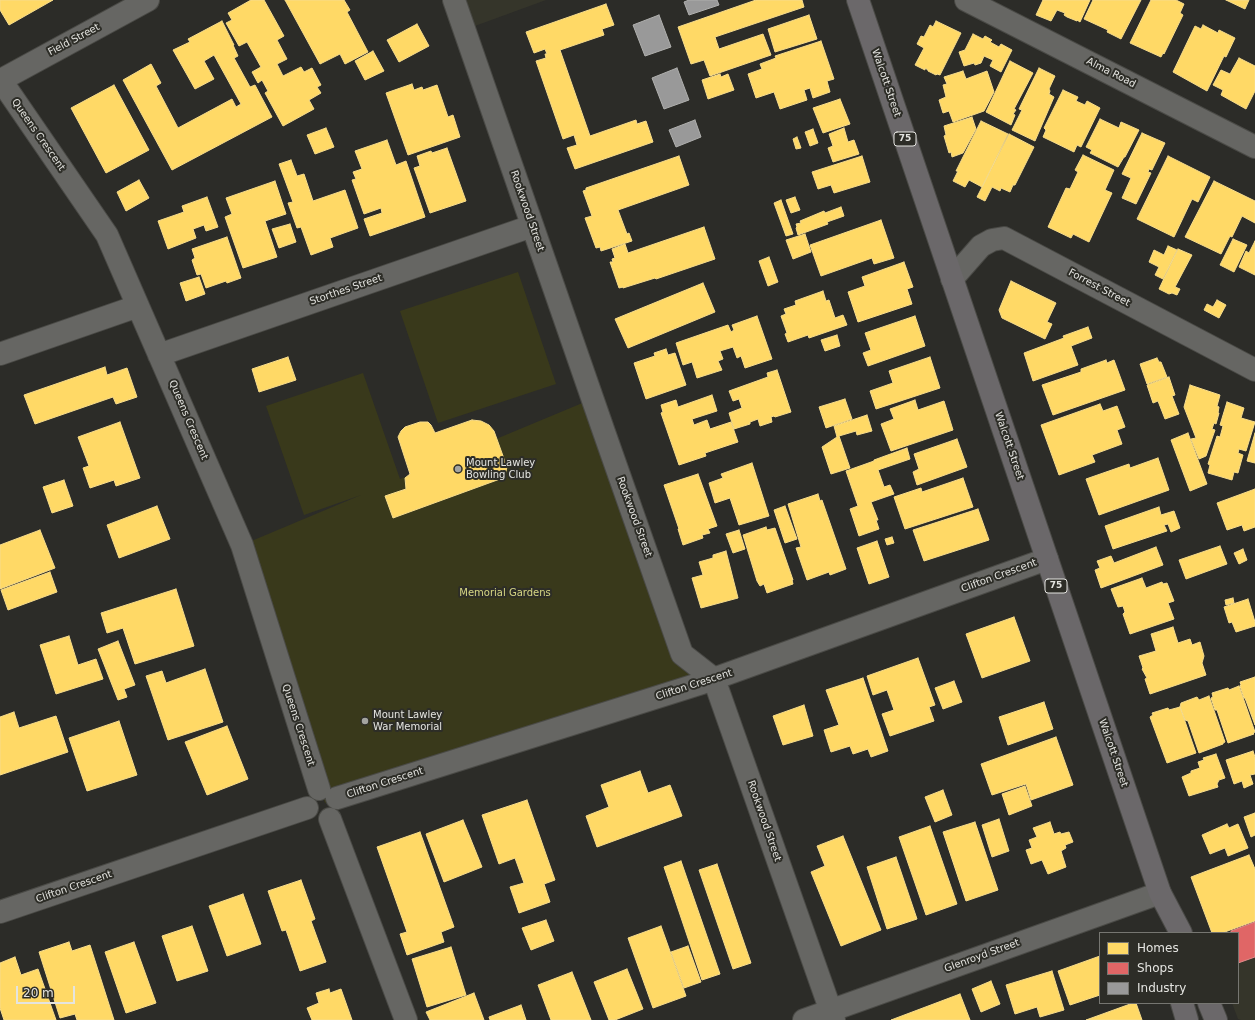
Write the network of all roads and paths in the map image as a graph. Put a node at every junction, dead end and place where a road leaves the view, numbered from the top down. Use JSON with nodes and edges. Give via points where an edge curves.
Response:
{"nodes":[{"id":1,"x":148,"y":0,"type":"edge"},
{"id":2,"x":454,"y":0,"type":"edge"},
{"id":3,"x":858,"y":0,"type":"edge"},
{"id":4,"x":966,"y":0,"type":"edge"},
{"id":5,"x":0,"y":80,"type":"edge"},
{"id":6,"x":1255,"y":146,"type":"edge"},
{"id":7,"x":532,"y":226,"type":"junction"},
{"id":8,"x":952,"y":279,"type":"junction"},
{"id":9,"x":138,"y":306,"type":"junction"},
{"id":10,"x":0,"y":354,"type":"edge"},
{"id":11,"x":159,"y":355,"type":"junction"},
{"id":12,"x":1255,"y":370,"type":"edge"},
{"id":13,"x":1047,"y":559,"type":"junction"},
{"id":14,"x":714,"y":678,"type":"junction"},
{"id":15,"x":328,"y":793,"type":"junction"},
{"id":16,"x":306,"y":808,"type":"junction"},
{"id":17,"x":330,"y":819,"type":"junction"},
{"id":18,"x":1160,"y":893,"type":"junction"},
{"id":19,"x":0,"y":912,"type":"edge"},
{"id":20,"x":1164,"y":932,"type":"edge"},
{"id":21,"x":1180,"y":932,"type":"edge"},
{"id":22,"x":1182,"y":1004,"type":"edge"},
{"id":23,"x":1209,"y":1004,"type":"edge"},
{"id":24,"x":832,"y":1015,"type":"edge"},
{"id":25,"x":406,"y":1020,"type":"edge"},
{"id":26,"x":804,"y":1020,"type":"edge"},
{"id":27,"x":1188,"y":1020,"type":"edge"},
{"id":28,"x":1216,"y":1020,"type":"edge"}],
"edges":[{"from":1,"to":5,"type":"street","name":"Field Street"},
{"from":2,"to":7,"type":"street","name":"Rookwood Street"},
{"from":3,"to":8,"type":"main road","name":"Walcott Street","number":"75"},
{"from":4,"to":6,"type":"street","name":"Alma Road"},
{"from":5,"to":9,"type":"street","name":"Queens Crescent","via":[[107,235]]},
{"from":7,"to":11,"type":"street","name":"Storthes Street"},
{"from":7,"to":14,"type":"street","name":"Rookwood Street","via":[[682,654]]},
{"from":8,"to":12,"type":"street","name":"Forrest Street","via":[[981,246],[992,240],[1004,238]]},
{"from":8,"to":13,"type":"main road","name":"Walcott Street","number":"75"},
{"from":9,"to":10,"type":"street"},
{"from":9,"to":11,"type":"street","name":"Queens Crescent"},
{"from":11,"to":15,"type":"street","name":"Queens Crescent","via":[[242,545]]},
{"from":13,"to":14,"type":"street","name":"Clifton Crescent"},
{"from":13,"to":18,"type":"main road","name":"Walcott Street","number":"75"},
{"from":14,"to":15,"type":"street","name":"Clifton Crescent"},
{"from":14,"to":24,"type":"street","name":"Rookwood Street"},
{"from":15,"to":16,"type":"street","via":[[314,790],[307,798]]},
{"from":15,"to":17,"type":"street","via":[[338,808]]},
{"from":16,"to":17,"type":"street","via":[[316,819]]},
{"from":16,"to":19,"type":"street","name":"Clifton Crescent"},
{"from":17,"to":25,"type":"street"},
{"from":18,"to":20,"type":"main road","name":"Walcott Street","number":"75"},
{"from":18,"to":21,"type":"main road","name":"Walcott Street","number":"75"},
{"from":18,"to":24,"type":"street","name":"Glenroyd Street","via":[[994,951]]},
{"from":22,"to":27,"type":"main road"},
{"from":23,"to":28,"type":"main road"},
{"from":24,"to":26,"type":"street","name":"Glenroyd Street"}]}
